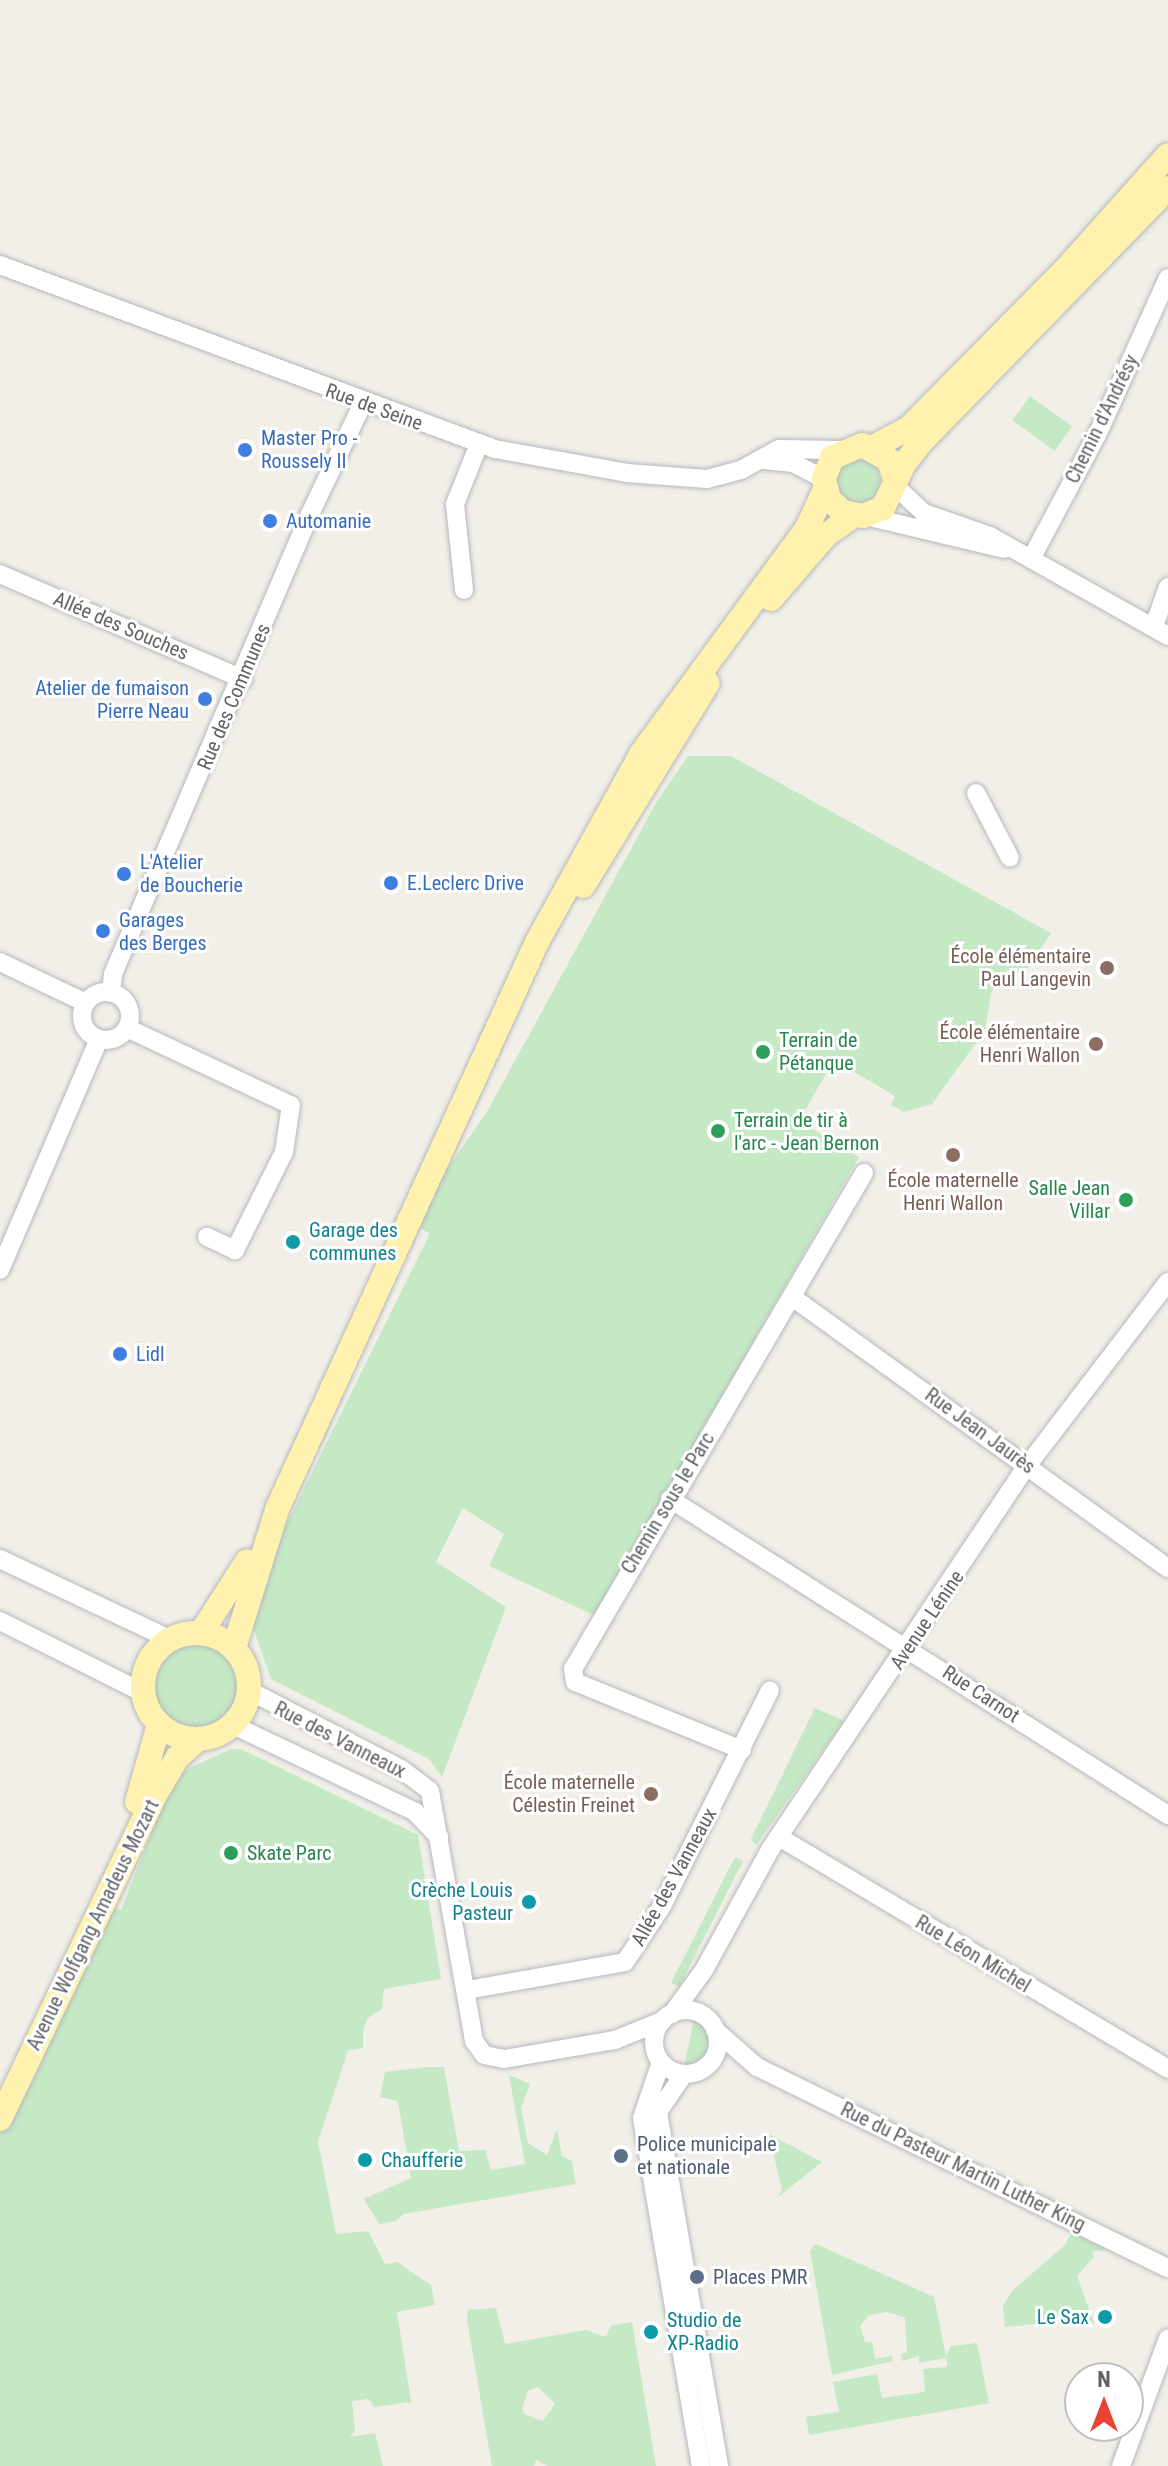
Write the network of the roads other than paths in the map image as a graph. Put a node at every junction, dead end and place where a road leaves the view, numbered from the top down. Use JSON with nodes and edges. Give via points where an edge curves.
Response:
{"nodes":[{"id":1,"x":1168,"y":155,"type":"edge"},
{"id":2,"x":1168,"y":188,"type":"edge"},
{"id":3,"x":0,"y":265,"type":"edge"},
{"id":4,"x":1168,"y":278,"type":"edge"},
{"id":5,"x":363,"y":403,"type":"junction"},
{"id":6,"x":479,"y":444,"type":"junction"},
{"id":7,"x":873,"y":447,"type":"junction"},
{"id":8,"x":840,"y":450,"type":"junction"},
{"id":9,"x":761,"y":460,"type":"junction"},
{"id":10,"x":895,"y":483,"type":"junction"},
{"id":11,"x":824,"y":484,"type":"junction"},
{"id":12,"x":858,"y":516,"type":"junction"},
{"id":13,"x":1011,"y":549,"type":"junction"},
{"id":14,"x":1031,"y":559,"type":"junction"},
{"id":15,"x":0,"y":574,"type":"edge"},
{"id":16,"x":1168,"y":587,"type":"edge"},
{"id":17,"x":464,"y":590,"type":"dead end"},
{"id":18,"x":1161,"y":631,"type":"edge"},
{"id":19,"x":243,"y":679,"type":"junction"},
{"id":20,"x":976,"y":793,"type":"dead end"},
{"id":21,"x":1010,"y":858,"type":"dead end"},
{"id":22,"x":0,"y":962,"type":"edge"},
{"id":23,"x":111,"y":993,"type":"junction"},
{"id":24,"x":86,"y":1003,"type":"junction"},
{"id":25,"x":501,"y":1027,"type":"junction"},
{"id":26,"x":127,"y":1028,"type":"junction"},
{"id":27,"x":99,"y":1039,"type":"junction"},
{"id":28,"x":864,"y":1173,"type":"dead end"},
{"id":29,"x":207,"y":1237,"type":"dead end"},
{"id":30,"x":0,"y":1270,"type":"edge"},
{"id":31,"x":1168,"y":1282,"type":"edge"},
{"id":32,"x":792,"y":1297,"type":"junction"},
{"id":33,"x":1028,"y":1465,"type":"junction"},
{"id":34,"x":670,"y":1499,"type":"junction"},
{"id":35,"x":278,"y":1507,"type":"junction"},
{"id":36,"x":0,"y":1559,"type":"edge"},
{"id":37,"x":1168,"y":1568,"type":"edge"},
{"id":38,"x":0,"y":1621,"type":"edge"},
{"id":39,"x":201,"y":1633,"type":"junction"},
{"id":40,"x":169,"y":1639,"type":"junction"},
{"id":41,"x":909,"y":1647,"type":"junction"},
{"id":42,"x":234,"y":1648,"type":"junction"},
{"id":43,"x":770,"y":1690,"type":"dead end"},
{"id":44,"x":250,"y":1691,"type":"junction"},
{"id":45,"x":144,"y":1693,"type":"junction"},
{"id":46,"x":159,"y":1724,"type":"junction"},
{"id":47,"x":233,"y":1725,"type":"junction"},
{"id":48,"x":197,"y":1740,"type":"junction"},
{"id":49,"x":742,"y":1750,"type":"junction"},
{"id":50,"x":1168,"y":1815,"type":"edge"},
{"id":51,"x":439,"y":1837,"type":"junction"},
{"id":52,"x":779,"y":1837,"type":"junction"},
{"id":53,"x":704,"y":1970,"type":"junction"},
{"id":54,"x":467,"y":1990,"type":"junction"},
{"id":55,"x":667,"y":2017,"type":"junction"},
{"id":56,"x":711,"y":2024,"type":"junction"},
{"id":57,"x":615,"y":2040,"type":"junction"},
{"id":58,"x":658,"y":2058,"type":"junction"},
{"id":59,"x":757,"y":2067,"type":"junction"},
{"id":60,"x":705,"y":2068,"type":"junction"},
{"id":61,"x":1168,"y":2069,"type":"edge"},
{"id":62,"x":684,"y":2074,"type":"junction"},
{"id":63,"x":0,"y":2112,"type":"edge"},
{"id":64,"x":0,"y":2119,"type":"edge"},
{"id":65,"x":1168,"y":2268,"type":"edge"},
{"id":66,"x":1167,"y":2344,"type":"edge"},
{"id":67,"x":701,"y":2466,"type":"edge"},
{"id":68,"x":719,"y":2466,"type":"edge"},
{"id":69,"x":1121,"y":2466,"type":"edge"}],
"edges":[{"from":1,"to":7,"type":"main road","via":[[1065,270],[909,428]]},
{"from":2,"to":10,"type":"main road","via":[[923,440]]},
{"from":3,"to":5,"type":"street","name":"Rue de Seine"},
{"from":4,"to":14,"type":"street","name":"Chemin d'Andrésy","via":[[1097,435]]},
{"from":5,"to":6,"type":"street","name":"Rue de Seine"},
{"from":5,"to":19,"type":"street","name":"Rue des Communes","via":[[310,514]]},
{"from":6,"to":9,"type":"street","name":"Rue de Seine","via":[[627,473],[707,479]]},
{"from":6,"to":17,"type":"street","via":[[455,504]]},
{"from":7,"to":8,"type":"main road"},
{"from":7,"to":10,"type":"main road","via":[[889,460]]},
{"from":8,"to":9,"type":"street","name":"Rue de Seine","via":[[779,449]]},
{"from":8,"to":11,"type":"main road"},
{"from":9,"to":11,"type":"street","name":"Rue de Seine","via":[[793,463]]},
{"from":10,"to":12,"type":"main road","via":[[883,508]]},
{"from":10,"to":13,"type":"street","via":[[924,513],[973,528]]},
{"from":11,"to":12,"type":"main road","via":[[835,507]]},
{"from":11,"to":25,"type":"main road","via":[[804,532],[676,700],[596,827],[515,986]]},
{"from":12,"to":13,"type":"street"},
{"from":12,"to":25,"type":"main road","via":[[818,544],[715,672]]},
{"from":13,"to":14,"type":"street"},
{"from":14,"to":18,"type":"street"},
{"from":15,"to":19,"type":"street","name":"Allée des Souches"},
{"from":16,"to":18,"type":"street"},
{"from":19,"to":23,"type":"street","name":"Rue des Communes","via":[[113,974]]},
{"from":20,"to":21,"type":"street"},
{"from":22,"to":24,"type":"street"},
{"from":23,"to":24,"type":"street","via":[[97,994]]},
{"from":23,"to":26,"type":"street","via":[[127,1004]]},
{"from":24,"to":27,"type":"street","via":[[83,1025]]},
{"from":25,"to":35,"type":"main road"},
{"from":26,"to":27,"type":"street","via":[[115,1039]]},
{"from":26,"to":29,"type":"street","via":[[291,1105],[284,1152],[235,1250]]},
{"from":27,"to":30,"type":"street"},
{"from":28,"to":32,"type":"street","name":"Chemin sous le Parc"},
{"from":31,"to":33,"type":"street","name":"Avenue Lénine"},
{"from":32,"to":33,"type":"street","name":"Rue Jean Jaurès"},
{"from":32,"to":34,"type":"street","name":"Chemin sous le Parc"},
{"from":33,"to":37,"type":"street","name":"Rue Jean Jaurès"},
{"from":33,"to":41,"type":"street","name":"Avenue Lénine"},
{"from":34,"to":41,"type":"street","name":"Rue Carnot"},
{"from":34,"to":49,"type":"street","name":"Chemin sous le Parc","via":[[597,1621],[573,1669],[575,1682]]},
{"from":35,"to":39,"type":"main road"},
{"from":35,"to":42,"type":"main road"},
{"from":36,"to":40,"type":"street"},
{"from":38,"to":45,"type":"street"},
{"from":39,"to":40,"type":"main road"},
{"from":39,"to":42,"type":"main road"},
{"from":40,"to":45,"type":"main road","via":[[148,1664]]},
{"from":41,"to":50,"type":"street","name":"Rue Carnot"},
{"from":41,"to":52,"type":"street","name":"Avenue Lénine"},
{"from":42,"to":44,"type":"main road","via":[[246,1665]]},
{"from":43,"to":49,"type":"street","name":"Allée des Vanneaux"},
{"from":44,"to":47,"type":"main road"},
{"from":44,"to":51,"type":"street","name":"Rue des Vanneaux","via":[[423,1784],[436,1805]]},
{"from":45,"to":46,"type":"main road"},
{"from":46,"to":48,"type":"main road"},
{"from":46,"to":63,"type":"main road","name":"Avenue Wolfgang Amadeus Mozart","via":[[146,1784]]},
{"from":47,"to":48,"type":"main road"},
{"from":47,"to":51,"type":"street","name":"Rue des Vanneaux","via":[[415,1812]]},
{"from":48,"to":64,"type":"main road","name":"Avenue Wolfgang Amadeus Mozart","via":[[177,1758],[155,1795]]},
{"from":49,"to":54,"type":"street","name":"Allée des Vanneaux","via":[[649,1929],[625,1962]]},
{"from":51,"to":54,"type":"street","name":"Rue des Vanneaux"},
{"from":52,"to":53,"type":"street","name":"Avenue Lénine"},
{"from":52,"to":61,"type":"street","name":"Rue Léon Michel"},
{"from":53,"to":55,"type":"street","name":"Avenue Lénine"},
{"from":53,"to":56,"type":"street"},
{"from":54,"to":57,"type":"street","name":"Rue des Vanneaux","via":[[474,2041],[492,2058]]},
{"from":55,"to":56,"type":"street","via":[[691,2011]]},
{"from":55,"to":57,"type":"street"},
{"from":55,"to":58,"type":"street","via":[[654,2037]]},
{"from":56,"to":59,"type":"street","name":"Rue du Pasteur Martin Luther King"},
{"from":56,"to":60,"type":"street","via":[[716,2054]]},
{"from":57,"to":58,"type":"street","via":[[647,2045]]},
{"from":58,"to":62,"type":"street"},
{"from":58,"to":67,"type":"street","via":[[642,2118]]},
{"from":59,"to":60,"type":"street","name":"Rue du Pasteur Martin Luther King","via":[[729,2061]]},
{"from":59,"to":65,"type":"street","name":"Rue du Pasteur Martin Luther King"},
{"from":60,"to":62,"type":"street"},
{"from":62,"to":68,"type":"street","via":[[659,2103],[659,2124]]},
{"from":66,"to":69,"type":"street"}]}
